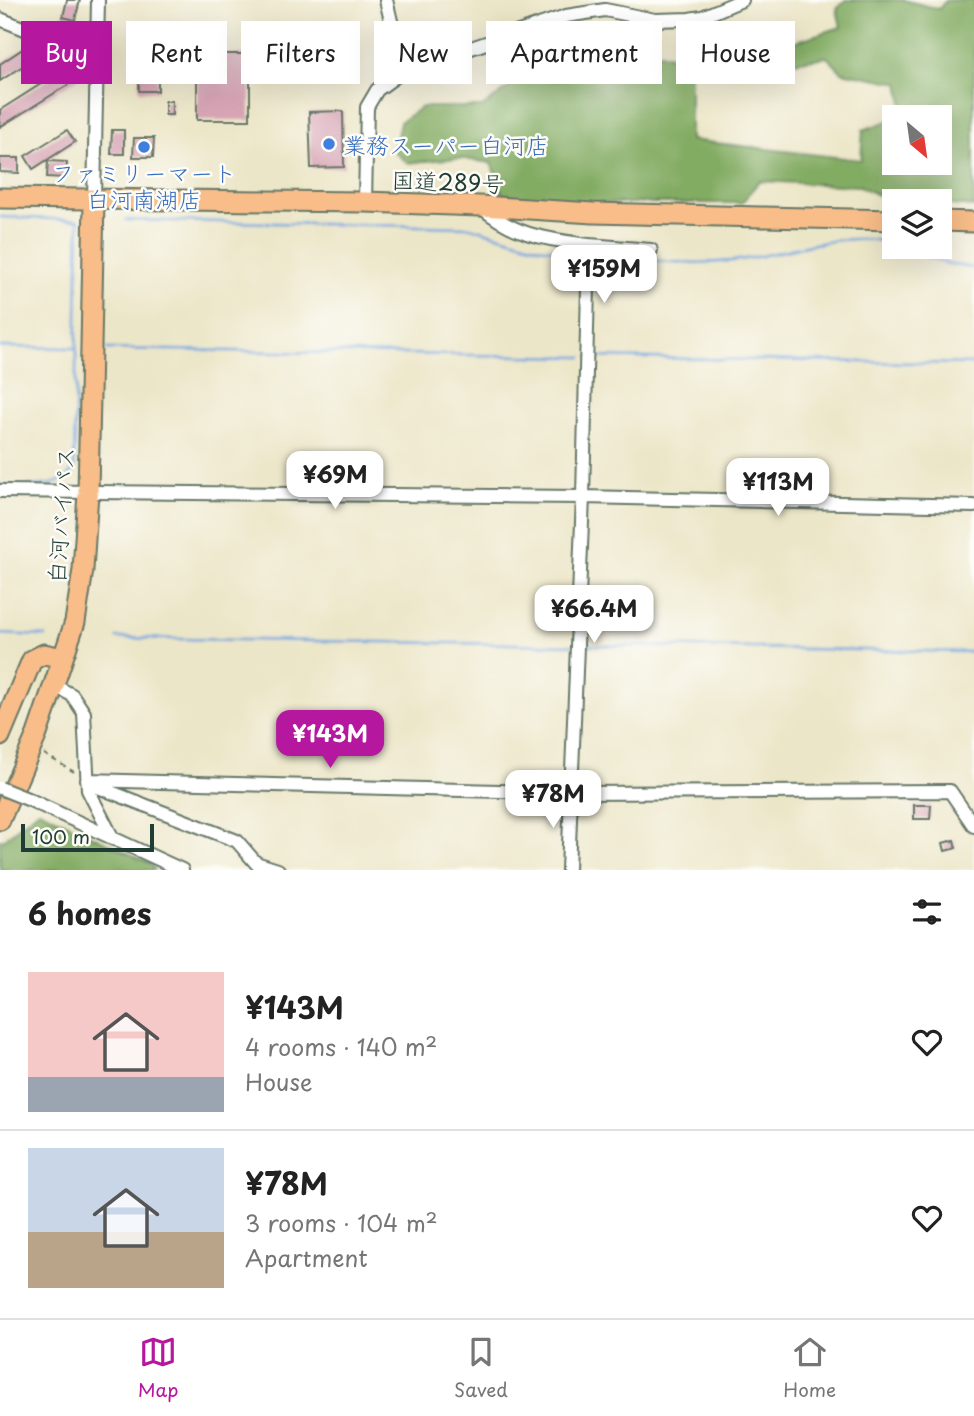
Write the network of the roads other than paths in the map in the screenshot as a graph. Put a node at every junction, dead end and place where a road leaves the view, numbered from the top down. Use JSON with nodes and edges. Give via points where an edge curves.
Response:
{"nodes":[{"id":1,"x":98,"y":0,"type":"edge"},
{"id":2,"x":386,"y":0,"type":"edge"},
{"id":3,"x":741,"y":0,"type":"edge"},
{"id":4,"x":0,"y":19,"type":"edge"},
{"id":5,"x":98,"y":21,"type":"edge"},
{"id":6,"x":391,"y":21,"type":"edge"},
{"id":7,"x":21,"y":27,"type":"edge"},
{"id":8,"x":472,"y":48,"type":"edge"},
{"id":9,"x":98,"y":84,"type":"edge"},
{"id":10,"x":386,"y":84,"type":"edge"},
{"id":11,"x":0,"y":198,"type":"edge"},
{"id":12,"x":94,"y":200,"type":"junction"},
{"id":13,"x":365,"y":202,"type":"junction"},
{"id":14,"x":480,"y":206,"type":"junction"},
{"id":15,"x":882,"y":220,"type":"edge"},
{"id":16,"x":952,"y":221,"type":"edge"},
{"id":17,"x":974,"y":222,"type":"edge"},
{"id":18,"x":589,"y":245,"type":"junction"},
{"id":19,"x":651,"y":250,"type":"dead end"},
{"id":20,"x":0,"y":491,"type":"edge"},
{"id":21,"x":88,"y":493,"type":"junction"},
{"id":22,"x":583,"y":497,"type":"junction"},
{"id":23,"x":974,"y":506,"type":"edge"},
{"id":24,"x":63,"y":658,"type":"junction"},
{"id":25,"x":53,"y":685,"type":"junction"},
{"id":26,"x":0,"y":736,"type":"edge"},
{"id":27,"x":89,"y":780,"type":"junction"},
{"id":28,"x":0,"y":788,"type":"edge"},
{"id":29,"x":572,"y":793,"type":"junction"},
{"id":30,"x":0,"y":820,"type":"edge"},
{"id":31,"x":974,"y":826,"type":"edge"},
{"id":32,"x":113,"y":839,"type":"junction"},
{"id":33,"x":182,"y":870,"type":"edge"},
{"id":34,"x":278,"y":870,"type":"edge"},
{"id":35,"x":568,"y":870,"type":"edge"}],
"edges":[{"from":1,"to":5,"type":"street"},
{"from":2,"to":6,"type":"street"},
{"from":3,"to":8,"type":"street","via":[[689,19],[655,20],[605,10],[566,16]]},
{"from":4,"to":7,"type":"street"},
{"from":9,"to":12,"type":"street"},
{"from":10,"to":13,"type":"street","via":[[367,107]]},
{"from":11,"to":12,"type":"highway","name":"国道289号"},
{"from":12,"to":13,"type":"highway","name":"国道289号"},
{"from":12,"to":21,"type":"highway","name":"白河バイパス"},
{"from":13,"to":14,"type":"highway","name":"国道289号"},
{"from":14,"to":15,"type":"highway","name":"国道289号","via":[[593,214]]},
{"from":14,"to":18,"type":"street","via":[[498,222],[520,230]]},
{"from":16,"to":17,"type":"highway"},
{"from":18,"to":19,"type":"street"},
{"from":18,"to":22,"type":"street"},
{"from":20,"to":21,"type":"street"},
{"from":21,"to":22,"type":"street"},
{"from":21,"to":24,"type":"highway","name":"白河バイパス","via":[[83,570],[75,622]]},
{"from":22,"to":23,"type":"street"},
{"from":22,"to":29,"type":"street"},
{"from":24,"to":25,"type":"highway","name":"白河バイパス"},
{"from":24,"to":26,"type":"highway","via":[[44,654],[32,660]]},
{"from":25,"to":27,"type":"street","via":[[72,695],[84,713]]},
{"from":25,"to":30,"type":"highway","name":"白河バイパス"},
{"from":27,"to":29,"type":"street"},
{"from":27,"to":32,"type":"street","via":[[90,798]]},
{"from":27,"to":34,"type":"street","via":[[237,841],[256,863]]},
{"from":28,"to":32,"type":"street","bridge":true},
{"from":29,"to":31,"type":"street","via":[[950,792]]},
{"from":29,"to":35,"type":"street"},
{"from":32,"to":33,"type":"street"}]}
